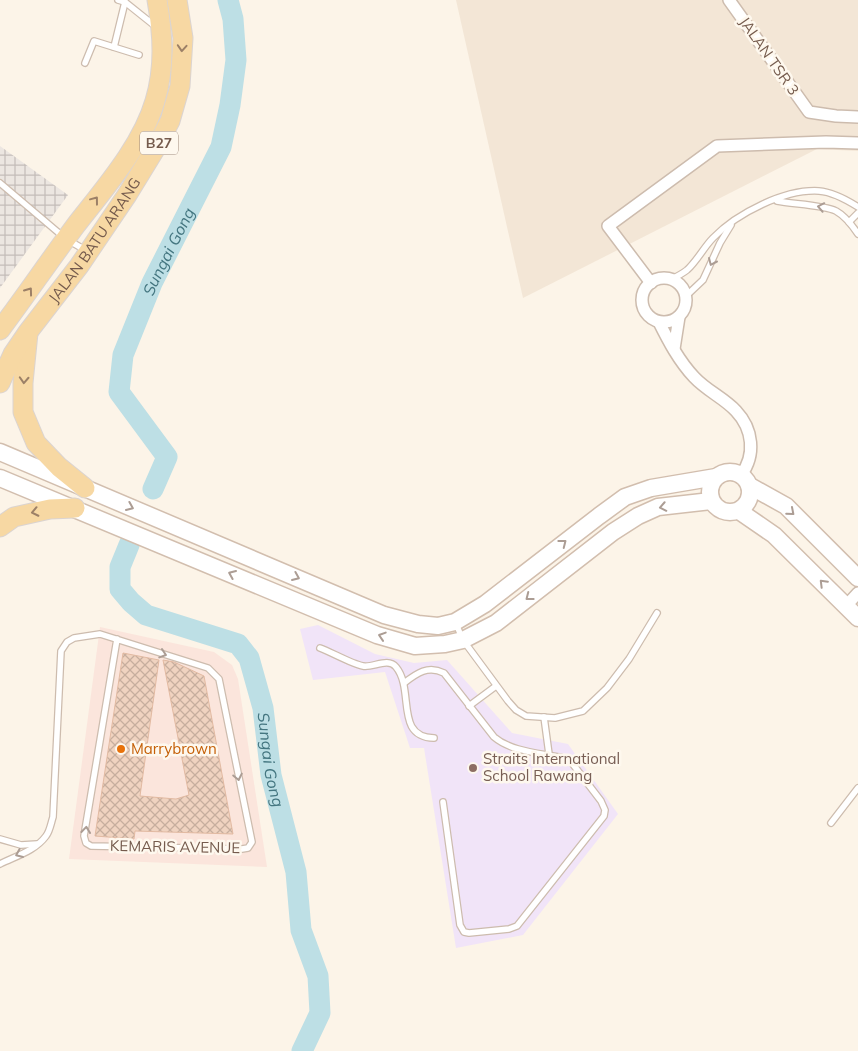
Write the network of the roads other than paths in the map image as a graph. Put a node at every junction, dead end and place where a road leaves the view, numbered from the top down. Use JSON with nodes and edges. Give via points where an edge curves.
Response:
{"nodes":[{"id":1,"x":118,"y":0,"type":"edge"},
{"id":2,"x":157,"y":0,"type":"edge"},
{"id":3,"x":177,"y":0,"type":"edge"},
{"id":4,"x":729,"y":0,"type":"edge"},
{"id":5,"x":125,"y":2,"type":"junction"},
{"id":6,"x":163,"y":32,"type":"junction"},
{"id":7,"x":114,"y":47,"type":"junction"},
{"id":8,"x":139,"y":55,"type":"dead end"},
{"id":9,"x":84,"y":63,"type":"dead end"},
{"id":10,"x":858,"y":117,"type":"edge"},
{"id":11,"x":858,"y":142,"type":"edge"},
{"id":12,"x":0,"y":183,"type":"edge"},
{"id":13,"x":774,"y":200,"type":"junction"},
{"id":14,"x":858,"y":207,"type":"edge"},
{"id":15,"x":858,"y":213,"type":"edge"},
{"id":16,"x":734,"y":222,"type":"junction"},
{"id":17,"x":849,"y":222,"type":"junction"},
{"id":18,"x":858,"y":234,"type":"edge"},
{"id":19,"x":66,"y":239,"type":"junction"},
{"id":20,"x":89,"y":252,"type":"junction"},
{"id":21,"x":670,"y":280,"type":"junction"},
{"id":22,"x":651,"y":283,"type":"junction"},
{"id":23,"x":685,"y":297,"type":"junction"},
{"id":24,"x":679,"y":317,"type":"junction"},
{"id":25,"x":659,"y":322,"type":"junction"},
{"id":26,"x":0,"y":330,"type":"edge"},
{"id":27,"x":28,"y":332,"type":"junction"},
{"id":28,"x":674,"y":349,"type":"junction"},
{"id":29,"x":0,"y":383,"type":"edge"},
{"id":30,"x":0,"y":452,"type":"edge"},
{"id":31,"x":716,"y":477,"type":"junction"},
{"id":32,"x":0,"y":478,"type":"edge"},
{"id":33,"x":745,"y":480,"type":"junction"},
{"id":34,"x":85,"y":488,"type":"junction"},
{"id":35,"x":711,"y":501,"type":"junction"},
{"id":36,"x":75,"y":508,"type":"junction"},
{"id":37,"x":739,"y":511,"type":"junction"},
{"id":38,"x":0,"y":527,"type":"edge"},
{"id":39,"x":858,"y":578,"type":"edge"},
{"id":40,"x":858,"y":593,"type":"edge"},
{"id":41,"x":852,"y":612,"type":"edge"},
{"id":42,"x":657,"y":613,"type":"dead end"},
{"id":43,"x":455,"y":622,"type":"junction"},
{"id":44,"x":117,"y":639,"type":"junction"},
{"id":45,"x":464,"y":640,"type":"junction"},
{"id":46,"x":320,"y":648,"type":"dead end"},
{"id":47,"x":404,"y":683,"type":"junction"},
{"id":48,"x":496,"y":686,"type":"junction"},
{"id":49,"x":470,"y":706,"type":"junction"},
{"id":50,"x":544,"y":717,"type":"junction"},
{"id":51,"x":434,"y":738,"type":"dead end"},
{"id":52,"x":549,"y":754,"type":"junction"},
{"id":53,"x":858,"y":788,"type":"edge"},
{"id":54,"x":443,"y":802,"type":"dead end"},
{"id":55,"x":831,"y":823,"type":"dead end"},
{"id":56,"x":0,"y":839,"type":"edge"},
{"id":57,"x":38,"y":844,"type":"junction"},
{"id":58,"x":0,"y":864,"type":"edge"}],
"edges":[{"from":1,"to":5,"type":"lane"},
{"from":2,"to":6,"type":"main road","name":"JALAN BATU ARANG","number":"B27"},
{"from":3,"to":20,"type":"main road","name":"JALAN BATU ARANG","number":"B27","one_way":true,"via":[[183,38],[180,86],[170,120],[157,146]]},
{"from":4,"to":10,"type":"street","name":"JALAN TSR 3","via":[[809,112]]},
{"from":5,"to":6,"type":"lane"},
{"from":5,"to":7,"type":"lane"},
{"from":19,"to":6,"type":"main road","name":"JALAN BATU ARANG","number":"B27","one_way":true,"via":[[143,131],[155,102],[162,70]]},
{"from":7,"to":8,"type":"lane"},
{"from":7,"to":9,"type":"lane","via":[[94,41]]},
{"from":11,"to":22,"type":"street","via":[[717,146],[608,226]]},
{"from":12,"to":19,"type":"lane"},
{"from":13,"to":14,"type":"lane","via":[[800,192],[821,191]]},
{"from":13,"to":16,"type":"lane","via":[[749,210]]},
{"from":17,"to":13,"type":"lane","one_way":true,"via":[[835,210]]},
{"from":15,"to":17,"type":"lane"},
{"from":16,"to":21,"type":"lane","via":[[714,237],[687,271]]},
{"from":16,"to":23,"type":"lane","one_way":true,"via":[[720,243],[704,280]]},
{"from":17,"to":18,"type":"lane"},
{"from":19,"to":20,"type":"lane"},
{"from":26,"to":19,"type":"main road","name":"JALAN BATU ARANG","number":"B27","one_way":true},
{"from":20,"to":27,"type":"main road","name":"JALAN BATU ARANG","number":"B27"},
{"from":21,"to":22,"type":"street"},
{"from":21,"to":23,"type":"street","via":[[680,286]]},
{"from":22,"to":25,"type":"street","via":[[642,302],[647,314]]},
{"from":23,"to":24,"type":"street"},
{"from":24,"to":25,"type":"street"},
{"from":24,"to":28,"type":"street"},
{"from":25,"to":28,"type":"street"},
{"from":27,"to":29,"type":"main road","name":"JALAN BATU ARANG","number":"B27","via":[[13,354]]},
{"from":27,"to":34,"type":"main road","one_way":true,"via":[[23,412],[36,443]]},
{"from":28,"to":33,"type":"street","via":[[696,379],[736,411],[746,424],[751,452]]},
{"from":30,"to":34,"type":"street"},
{"from":31,"to":33,"type":"street","via":[[728,472]]},
{"from":31,"to":35,"type":"street","via":[[710,488]]},
{"from":43,"to":31,"type":"street","one_way":true,"via":[[485,604],[625,497],[651,488]]},
{"from":32,"to":36,"type":"street"},
{"from":33,"to":37,"type":"street","via":[[750,498]]},
{"from":33,"to":39,"type":"street","one_way":true,"via":[[786,506]]},
{"from":34,"to":43,"type":"street","one_way":true,"via":[[384,615],[438,626]]},
{"from":35,"to":37,"type":"street","via":[[726,513]]},
{"from":35,"to":45,"type":"street","one_way":true,"via":[[658,508],[638,516],[496,623]]},
{"from":36,"to":38,"type":"main road","one_way":true,"via":[[14,516]]},
{"from":45,"to":36,"type":"street","one_way":true,"via":[[415,646],[377,635]]},
{"from":41,"to":37,"type":"street","one_way":true,"via":[[774,534]]},
{"from":40,"to":41,"type":"street"},
{"from":42,"to":50,"type":"lane","via":[[629,659],[607,688],[583,711],[555,718]]},
{"from":43,"to":45,"type":"lane"},
{"from":44,"to":44,"type":"lane","name":"KEMARIS AVENUE","one_way":true,"via":[[208,668],[220,680],[252,842],[248,848],[86,844],[84,836]]},
{"from":44,"to":57,"type":"lane","name":"KEMARIS AVENUE","via":[[100,634],[74,638],[61,651],[53,817],[48,834]]},
{"from":45,"to":48,"type":"lane"},
{"from":46,"to":47,"type":"lane","via":[[363,666],[392,664]]},
{"from":47,"to":49,"type":"lane","via":[[418,672],[436,669],[444,673]]},
{"from":47,"to":51,"type":"lane","via":[[409,723],[417,734]]},
{"from":48,"to":49,"type":"lane"},
{"from":48,"to":50,"type":"lane","via":[[516,710],[526,716]]},
{"from":49,"to":52,"type":"lane","via":[[502,744]]},
{"from":50,"to":52,"type":"lane"},
{"from":52,"to":54,"type":"lane","via":[[572,763],[601,801],[604,816],[517,926],[469,933],[462,929]]},
{"from":53,"to":55,"type":"lane"},
{"from":56,"to":57,"type":"lane","via":[[21,845]]},
{"from":57,"to":58,"type":"lane","name":"KEMARIS AVENUE","one_way":true}]}
